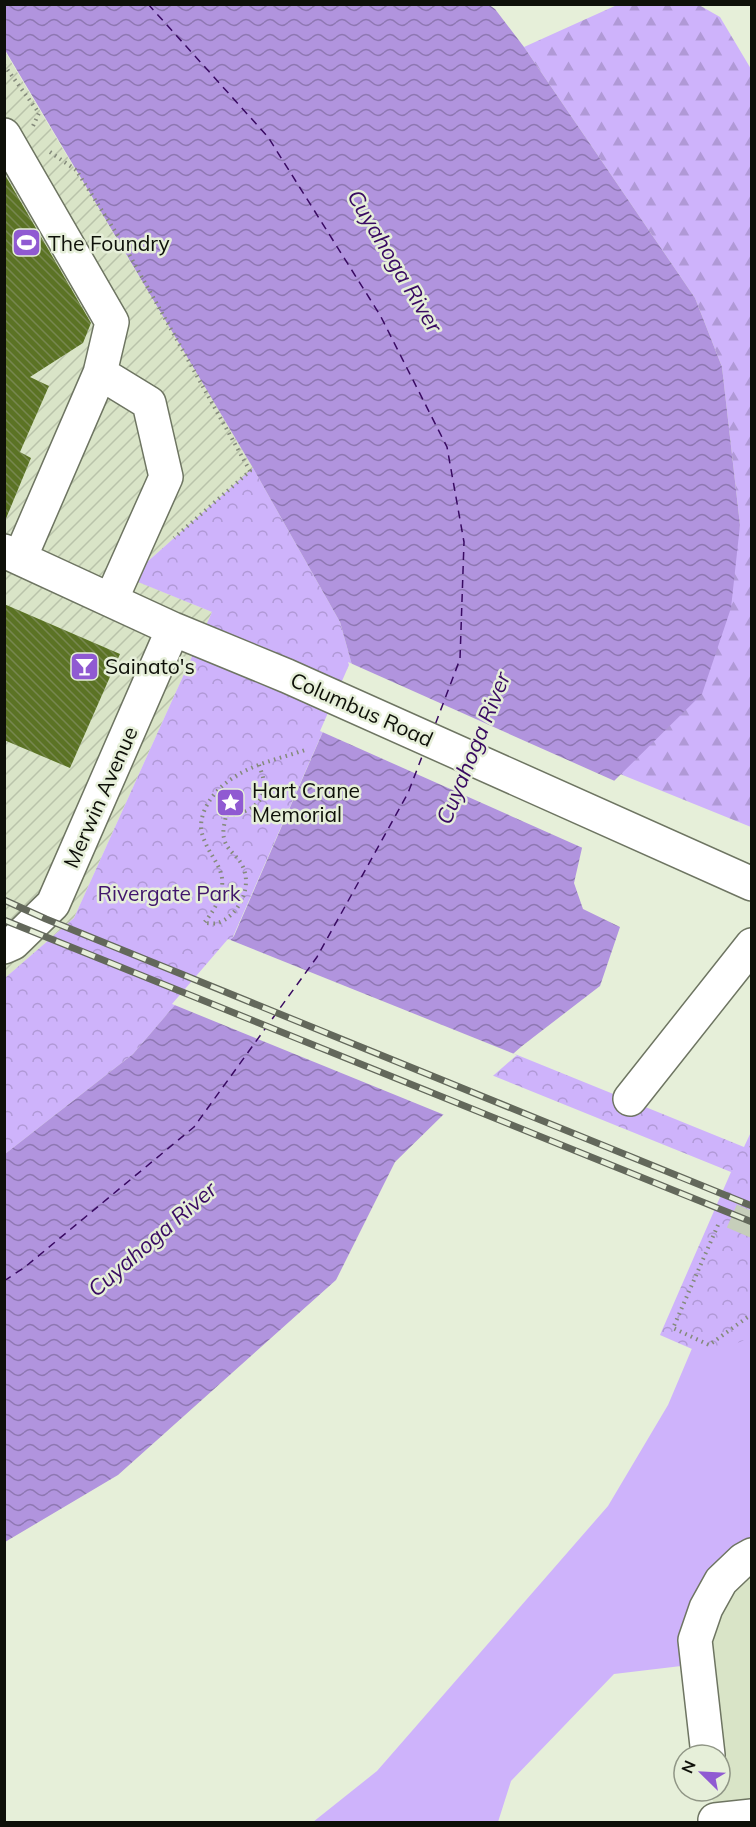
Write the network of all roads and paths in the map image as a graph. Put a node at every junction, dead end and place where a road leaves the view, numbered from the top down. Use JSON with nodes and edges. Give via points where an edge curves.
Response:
{"nodes":[{"id":1,"x":4,"y":135,"type":"edge"},
{"id":2,"x":100,"y":374,"type":"junction"},
{"id":3,"x":12,"y":555,"type":"edge"},
{"id":4,"x":111,"y":600,"type":"junction"},
{"id":5,"x":173,"y":629,"type":"junction"},
{"id":6,"x":305,"y":750,"type":"dead end"},
{"id":7,"x":259,"y":765,"type":"junction"},
{"id":8,"x":752,"y":884,"type":"edge"},
{"id":9,"x":752,"y":945,"type":"edge"},
{"id":10,"x":4,"y":947,"type":"edge"},
{"id":11,"x":630,"y":1100,"type":"dead end"},
{"id":12,"x":718,"y":1225,"type":"dead end"},
{"id":13,"x":752,"y":1314,"type":"edge"},
{"id":14,"x":752,"y":1555,"type":"edge"},
{"id":15,"x":707,"y":1743,"type":"edge"},
{"id":16,"x":714,"y":1811,"type":"edge"},
{"id":17,"x":752,"y":1816,"type":"edge"}],
"edges":[{"from":1,"to":2,"type":"street","via":[[112,322]]},
{"from":2,"to":3,"type":"street"},
{"from":2,"to":4,"type":"street","via":[[148,403],[166,477]]},
{"from":3,"to":4,"type":"street","name":"Columbus Road"},
{"from":4,"to":5,"type":"street","name":"Columbus Road"},
{"from":5,"to":8,"type":"street","name":"Columbus Road"},
{"from":5,"to":10,"type":"street","name":"Merwin Avenue","via":[[53,904]]},
{"from":6,"to":7,"type":"path"},
{"from":7,"to":7,"type":"path","via":[[216,790],[206,808],[201,828],[222,877],[214,912],[204,923],[217,923],[228,917],[245,893],[247,876],[223,837],[226,815],[253,807],[263,794]]},
{"from":9,"to":11,"type":"street"},
{"from":12,"to":13,"type":"path","via":[[673,1328],[709,1345]]},
{"from":14,"to":15,"type":"street","via":[[721,1581],[695,1640]]},
{"from":16,"to":17,"type":"street"}]}
